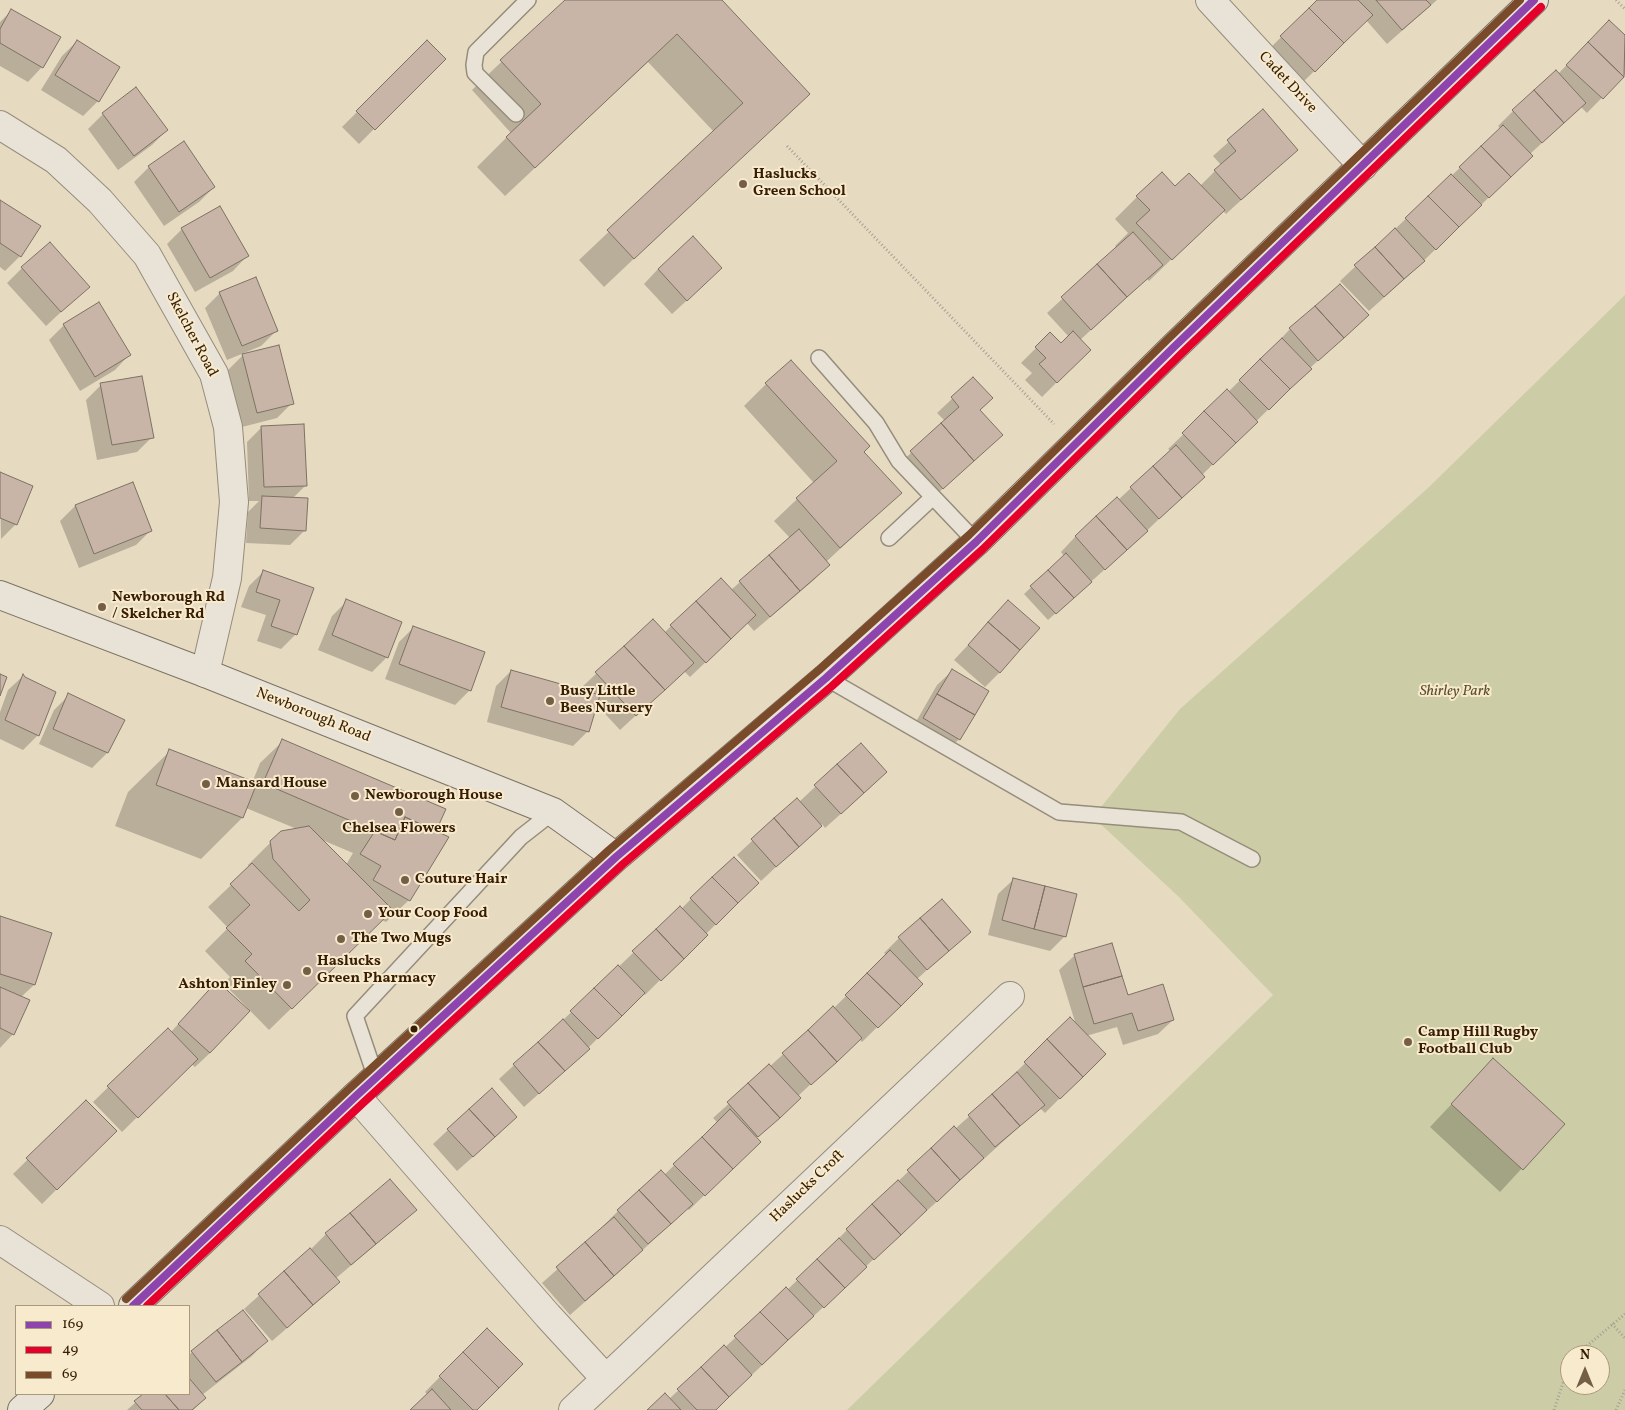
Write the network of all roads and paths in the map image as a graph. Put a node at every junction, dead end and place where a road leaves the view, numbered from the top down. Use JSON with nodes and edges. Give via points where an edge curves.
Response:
{"nodes":[{"id":1,"x":528,"y":0,"type":"edge"},
{"id":2,"x":1210,"y":0,"type":"edge"},
{"id":3,"x":1534,"y":0,"type":"edge"},
{"id":4,"x":1616,"y":0,"type":"edge"},
{"id":5,"x":1625,"y":9,"type":"edge"},
{"id":6,"x":516,"y":114,"type":"dead end"},
{"id":7,"x":0,"y":125,"type":"edge"},
{"id":8,"x":786,"y":146,"type":"dead end"},
{"id":9,"x":1363,"y":166,"type":"junction"},
{"id":10,"x":819,"y":358,"type":"dead end"},
{"id":11,"x":1075,"y":446,"type":"junction"},
{"id":12,"x":933,"y":497,"type":"junction"},
{"id":13,"x":889,"y":538,"type":"dead end"},
{"id":14,"x":976,"y":542,"type":"junction"},
{"id":15,"x":0,"y":595,"type":"edge"},
{"id":16,"x":205,"y":673,"type":"junction"},
{"id":17,"x":826,"y":678,"type":"junction"},
{"id":18,"x":553,"y":812,"type":"junction"},
{"id":19,"x":616,"y":856,"type":"junction"},
{"id":20,"x":1252,"y":859,"type":"dead end"},
{"id":21,"x":1010,"y":996,"type":"dead end"},
{"id":22,"x":376,"y":1078,"type":"junction"},
{"id":23,"x":356,"y":1096,"type":"junction"},
{"id":24,"x":0,"y":1240,"type":"edge"},
{"id":25,"x":98,"y":1305,"type":"edge"},
{"id":26,"x":134,"y":1305,"type":"edge"},
{"id":27,"x":1625,"y":1314,"type":"edge"},
{"id":28,"x":1612,"y":1324,"type":"junction"},
{"id":29,"x":1625,"y":1338,"type":"edge"},
{"id":30,"x":1588,"y":1345,"type":"edge"},
{"id":31,"x":606,"y":1379,"type":"junction"},
{"id":32,"x":1625,"y":1390,"type":"edge"},
{"id":33,"x":1560,"y":1392,"type":"edge"},
{"id":34,"x":39,"y":1395,"type":"edge"},
{"id":35,"x":22,"y":1410,"type":"edge"},
{"id":36,"x":574,"y":1410,"type":"edge"},
{"id":37,"x":1554,"y":1410,"type":"edge"},
{"id":38,"x":1616,"y":1410,"type":"edge"}],
"edges":[{"from":1,"to":6,"type":"lane","via":[[476,52],[474,64],[475,73]]},
{"from":2,"to":9,"type":"street","name":"Cadet Drive"},
{"from":3,"to":9,"type":"street"},
{"from":4,"to":5,"type":"path"},
{"from":7,"to":16,"type":"street","name":"Skelcher Road","via":[[56,160],[100,201],[147,255],[214,374],[228,427],[234,502],[226,578]]},
{"from":8,"to":11,"type":"path"},
{"from":9,"to":11,"type":"street"},
{"from":10,"to":12,"type":"lane","via":[[876,423],[899,461]]},
{"from":11,"to":14,"type":"street"},
{"from":12,"to":13,"type":"lane"},
{"from":12,"to":14,"type":"lane"},
{"from":14,"to":17,"type":"street"},
{"from":15,"to":16,"type":"street","name":"Newborough Road"},
{"from":16,"to":18,"type":"street","name":"Newborough Road"},
{"from":17,"to":19,"type":"street"},
{"from":17,"to":20,"type":"lane","via":[[1059,812],[1181,822]]},
{"from":18,"to":19,"type":"street","name":"Newborough Road"},
{"from":18,"to":22,"type":"lane","via":[[520,837],[355,1016]]},
{"from":19,"to":22,"type":"street"},
{"from":21,"to":31,"type":"street","name":"Haslucks Croft"},
{"from":22,"to":23,"type":"street"},
{"from":23,"to":26,"type":"street"},
{"from":23,"to":31,"type":"street"},
{"from":24,"to":25,"type":"street"},
{"from":27,"to":28,"type":"path"},
{"from":28,"to":29,"type":"path"},
{"from":28,"to":30,"type":"path"},
{"from":31,"to":36,"type":"street","name":"Haslucks Croft"},
{"from":32,"to":38,"type":"path"},
{"from":33,"to":37,"type":"path"},
{"from":34,"to":35,"type":"street"}]}
